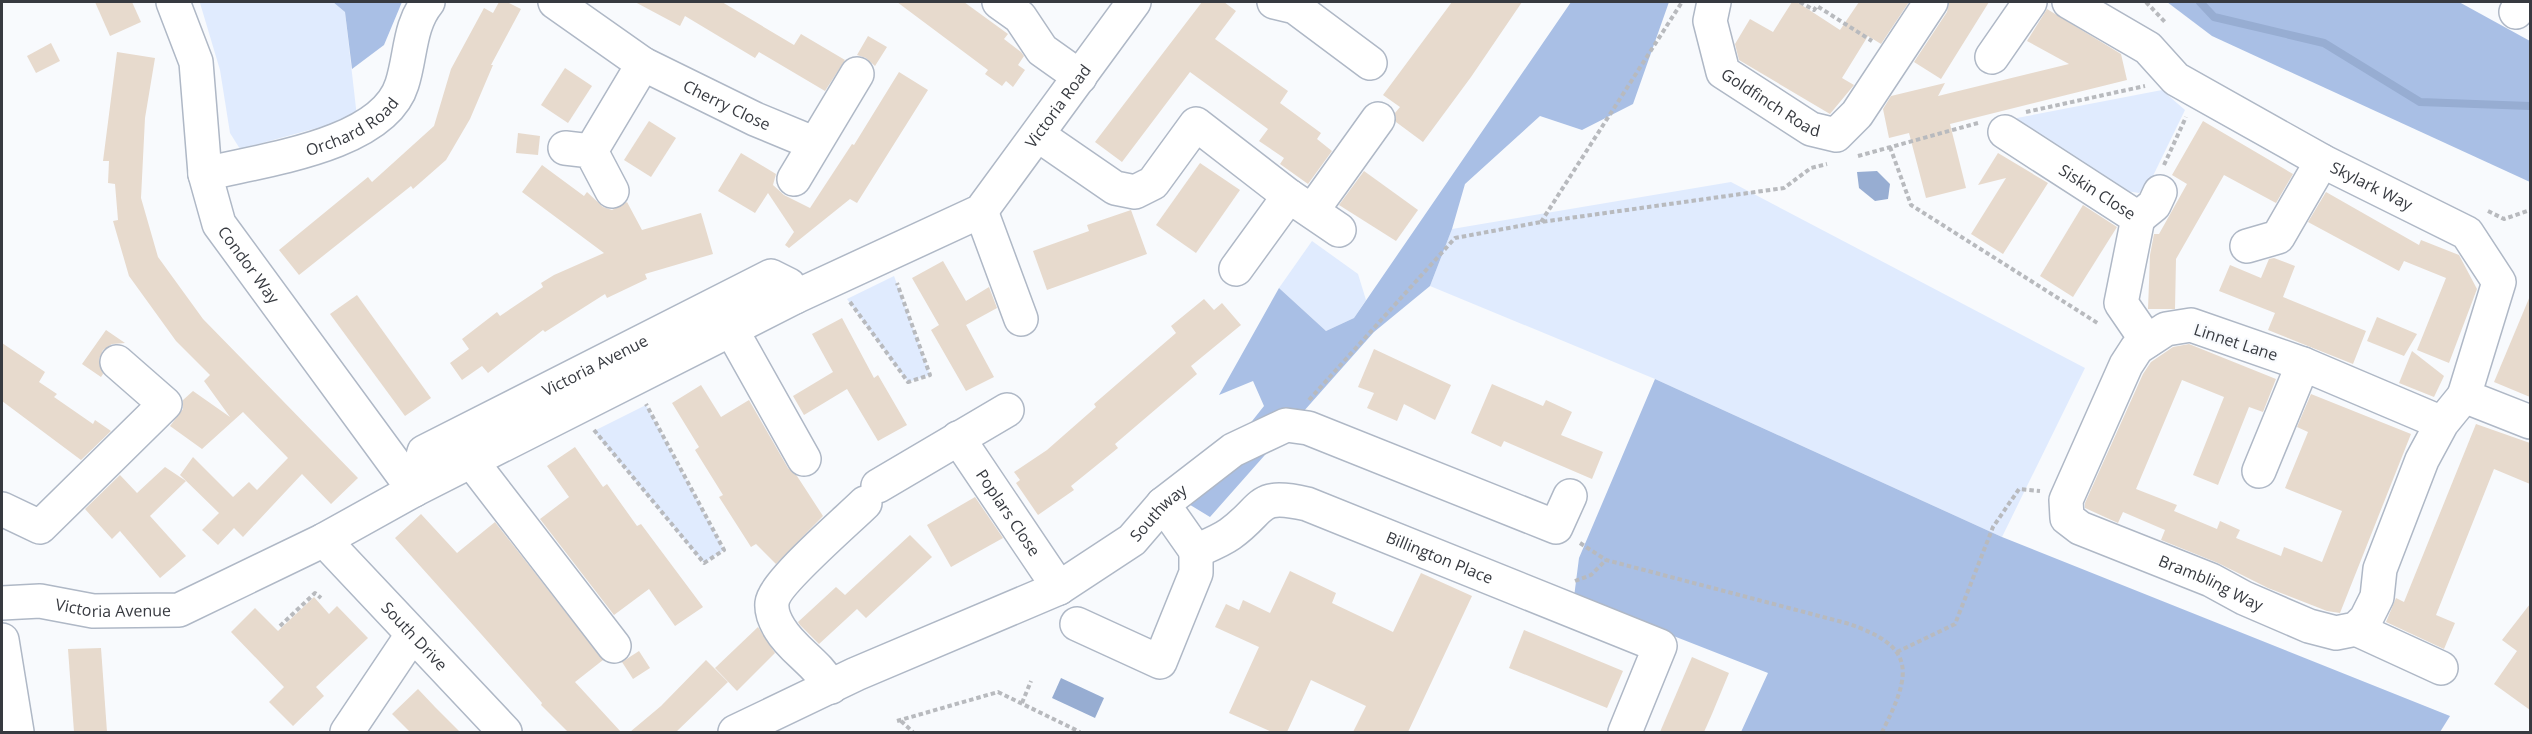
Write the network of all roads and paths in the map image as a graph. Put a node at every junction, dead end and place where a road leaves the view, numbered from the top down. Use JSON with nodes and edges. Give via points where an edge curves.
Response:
{"nodes":[{"id":1,"x":173,"y":2,"type":"edge"},
{"id":2,"x":428,"y":2,"type":"edge"},
{"id":3,"x":555,"y":2,"type":"edge"},
{"id":4,"x":999,"y":2,"type":"edge"},
{"id":5,"x":1134,"y":2,"type":"edge"},
{"id":6,"x":1274,"y":2,"type":"edge"},
{"id":7,"x":1682,"y":2,"type":"edge"},
{"id":8,"x":1714,"y":2,"type":"edge"},
{"id":9,"x":1800,"y":2,"type":"edge"},
{"id":10,"x":1931,"y":2,"type":"edge"},
{"id":11,"x":2030,"y":2,"type":"edge"},
{"id":12,"x":2069,"y":2,"type":"edge"},
{"id":13,"x":1896,"y":56,"type":"junction"},
{"id":14,"x":1992,"y":57,"type":"dead end"},
{"id":15,"x":1370,"y":63,"type":"dead end"},
{"id":16,"x":643,"y":64,"type":"junction"},
{"id":17,"x":857,"y":74,"type":"dead end"},
{"id":18,"x":1080,"y":77,"type":"junction"},
{"id":19,"x":2187,"y":86,"type":"junction"},
{"id":20,"x":1378,"y":119,"type":"dead end"},
{"id":21,"x":2006,"y":122,"type":"junction"},
{"id":22,"x":1038,"y":135,"type":"junction"},
{"id":23,"x":813,"y":143,"type":"junction"},
{"id":24,"x":1890,"y":147,"type":"junction"},
{"id":25,"x":1852,"y":158,"type":"dead end"},
{"id":26,"x":2322,"y":161,"type":"junction"},
{"id":27,"x":1832,"y":163,"type":"dead end"},
{"id":28,"x":206,"y":174,"type":"junction"},
{"id":29,"x":794,"y":179,"type":"dead end"},
{"id":30,"x":612,"y":191,"type":"dead end"},
{"id":31,"x":2160,"y":192,"type":"joint"},
{"id":32,"x":1301,"y":204,"type":"junction"},
{"id":33,"x":981,"y":211,"type":"junction"},
{"id":34,"x":2138,"y":218,"type":"junction"},
{"id":35,"x":1541,"y":222,"type":"junction"},
{"id":36,"x":1339,"y":230,"type":"dead end"},
{"id":37,"x":2247,"y":246,"type":"dead end"},
{"id":38,"x":884,"y":256,"type":"junction"},
{"id":39,"x":1236,"y":269,"type":"dead end"},
{"id":40,"x":836,"y":278,"type":"junction"},
{"id":41,"x":795,"y":297,"type":"junction"},
{"id":42,"x":1021,"y":319,"type":"dead end"},
{"id":43,"x":731,"y":329,"type":"junction"},
{"id":44,"x":2142,"y":345,"type":"junction"},
{"id":45,"x":117,"y":362,"type":"dead end"},
{"id":46,"x":2303,"y":364,"type":"junction"},
{"id":47,"x":633,"y":380,"type":"junction"},
{"id":48,"x":2464,"y":396,"type":"junction"},
{"id":49,"x":580,"y":406,"type":"junction"},
{"id":50,"x":1007,"y":410,"type":"dead end"},
{"id":51,"x":2530,"y":422,"type":"edge"},
{"id":52,"x":2442,"y":423,"type":"junction"},
{"id":53,"x":1286,"y":425,"type":"junction"},
{"id":54,"x":958,"y":438,"type":"junction"},
{"id":55,"x":804,"y":459,"type":"dead end"},
{"id":56,"x":472,"y":462,"type":"junction"},
{"id":57,"x":2257,"y":471,"type":"dead end"},
{"id":58,"x":414,"y":490,"type":"junction"},
{"id":59,"x":1570,"y":496,"type":"dead end"},
{"id":60,"x":1162,"y":504,"type":"junction"},
{"id":61,"x":2,"y":509,"type":"edge"},
{"id":62,"x":2067,"y":509,"type":"junction"},
{"id":63,"x":1556,"y":527,"type":"junction"},
{"id":64,"x":324,"y":540,"type":"junction"},
{"id":65,"x":1196,"y":551,"type":"junction"},
{"id":66,"x":1059,"y":588,"type":"junction"},
{"id":67,"x":321,"y":598,"type":"dead end"},
{"id":68,"x":2,"y":603,"type":"edge"},
{"id":69,"x":1077,"y":624,"type":"dead end"},
{"id":70,"x":280,"y":626,"type":"dead end"},
{"id":71,"x":2356,"y":629,"type":"junction"},
{"id":72,"x":414,"y":637,"type":"junction"},
{"id":73,"x":2,"y":640,"type":"edge"},
{"id":74,"x":614,"y":646,"type":"dead end"},
{"id":75,"x":1897,"y":652,"type":"junction"},
{"id":76,"x":2441,"y":668,"type":"dead end"},
{"id":77,"x":1031,"y":681,"type":"dead end"},
{"id":78,"x":831,"y":687,"type":"junction"},
{"id":79,"x":1022,"y":704,"type":"junction"},
{"id":80,"x":783,"y":722,"type":"edge"},
{"id":81,"x":1070,"y":730,"type":"edge"},
{"id":82,"x":17,"y":732,"type":"edge"},
{"id":83,"x":347,"y":732,"type":"edge"},
{"id":84,"x":505,"y":732,"type":"edge"},
{"id":85,"x":735,"y":732,"type":"edge"},
{"id":86,"x":913,"y":732,"type":"edge"},
{"id":87,"x":1080,"y":732,"type":"edge"},
{"id":88,"x":1625,"y":732,"type":"edge"},
{"id":89,"x":1882,"y":732,"type":"edge"}],
"edges":[{"from":1,"to":28,"type":"street","name":"Condor Way","via":[[196,62]]},
{"from":2,"to":28,"type":"street","name":"Orchard Road","via":[[407,50],[402,85],[379,118],[340,141]]},
{"from":3,"to":16,"type":"street","name":"Cherry Close"},
{"from":4,"to":18,"type":"street","via":[[1020,17],[1042,50]]},
{"from":5,"to":18,"type":"street","name":"Victoria Road"},
{"from":6,"to":15,"type":"street","via":[[1295,7]]},
{"from":7,"to":35,"type":"path"},
{"from":8,"to":13,"type":"street","name":"Goldfinch Road","via":[[1710,21],[1723,72],[1811,129],[1836,135],[1857,114]]},
{"from":9,"to":13,"type":"path","via":[[1814,10],[1817,6]]},
{"from":10,"to":13,"type":"street","name":"Goldfinch Road"},
{"from":11,"to":14,"type":"street"},
{"from":12,"to":19,"type":"street","name":"Skylark Way","via":[[2148,48]]},
{"from":16,"to":23,"type":"street","name":"Cherry Close"},
{"from":16,"to":30,"type":"street","via":[[578,150]]},
{"from":17,"to":23,"type":"street"},
{"from":18,"to":22,"type":"street","name":"Victoria Road"},
{"from":19,"to":21,"type":"path"},
{"from":19,"to":26,"type":"street","name":"Skylark Way"},
{"from":19,"to":31,"type":"path"},
{"from":20,"to":32,"type":"street"},
{"from":21,"to":24,"type":"path"},
{"from":21,"to":34,"type":"street","name":"Siskin Close"},
{"from":22,"to":32,"type":"street","via":[[1115,188],[1135,192],[1153,183],[1196,124]]},
{"from":22,"to":33,"type":"street","name":"Victoria Road"},
{"from":23,"to":29,"type":"street"},
{"from":24,"to":25,"type":"path"},
{"from":24,"to":44,"type":"path","via":[[1911,205]]},
{"from":26,"to":37,"type":"street","via":[[2278,237]]},
{"from":26,"to":48,"type":"street","name":"Skylark Way","via":[[2467,233],[2499,282]]},
{"from":27,"to":35,"type":"path","via":[[1811,168],[1784,188]]},
{"from":28,"to":58,"type":"street","name":"Condor Way","via":[[219,224]]},
{"from":31,"to":34,"type":"street","via":[[2154,205]]},
{"from":32,"to":36,"type":"street"},
{"from":32,"to":39,"type":"street"},
{"from":33,"to":38,"type":"street","name":"Victoria Avenue"},
{"from":33,"to":42,"type":"street"},
{"from":34,"to":44,"type":"street","name":"Siskin Close","via":[[2121,303]]},
{"from":35,"to":53,"type":"path","via":[[1455,238]]},
{"from":38,"to":40,"type":"street","name":"Victoria Avenue"},
{"from":38,"to":40,"type":"path","via":[[930,375],[908,382]]},
{"from":40,"to":41,"type":"street","name":"Victoria Avenue"},
{"from":41,"to":43,"type":"street","name":"Victoria Avenue"},
{"from":41,"to":58,"type":"street","name":"Victoria Avenue","via":[[789,285],[771,276],[761,281],[424,452]]},
{"from":43,"to":47,"type":"street","name":"Victoria Avenue"},
{"from":43,"to":55,"type":"street"},
{"from":44,"to":46,"type":"street","name":"Linnet Lane","via":[[2166,328],[2191,325]]},
{"from":44,"to":62,"type":"street","via":[[2127,365]]},
{"from":45,"to":61,"type":"street","via":[[165,404],[40,527]]},
{"from":46,"to":52,"type":"street","name":"Linnet Lane"},
{"from":46,"to":57,"type":"street"},
{"from":47,"to":49,"type":"street","name":"Victoria Avenue"},
{"from":47,"to":49,"type":"path","name":"Victoria Avenue","via":[[724,550],[704,563],[594,431]]},
{"from":48,"to":51,"type":"street"},
{"from":48,"to":52,"type":"street"},
{"from":49,"to":56,"type":"street","name":"Victoria Avenue"},
{"from":50,"to":54,"type":"street"},
{"from":52,"to":71,"type":"street","via":[[2422,460],[2380,569],[2377,597]]},
{"from":53,"to":60,"type":"street","name":"Southway","via":[[1233,450]]},
{"from":53,"to":63,"type":"street","via":[[1308,428]]},
{"from":54,"to":66,"type":"street","name":"Poplars Close"},
{"from":54,"to":78,"type":"street","via":[[872,495],[783,583],[772,601],[773,617],[781,632],[822,670]]},
{"from":56,"to":58,"type":"street","name":"Victoria Avenue"},
{"from":56,"to":74,"type":"street"},
{"from":58,"to":64,"type":"street","name":"Victoria Avenue"},
{"from":59,"to":63,"type":"street"},
{"from":60,"to":65,"type":"street"},
{"from":60,"to":66,"type":"street","name":"Southway","via":[[1132,540]]},
{"from":62,"to":71,"type":"street","name":"Brambling Way","via":[[2080,528],[2211,580],[2309,626],[2336,633]]},
{"from":62,"to":75,"type":"path","via":[[2041,491],[2019,489],[1993,527],[1955,624]]},
{"from":63,"to":75,"type":"path","via":[[1606,560],[1874,632],[1888,640]]},
{"from":64,"to":68,"type":"street","name":"Victoria Avenue","via":[[179,610],[93,611],[40,601]]},
{"from":64,"to":72,"type":"street","name":"South Drive"},
{"from":65,"to":69,"type":"street","via":[[1196,573],[1160,662]]},
{"from":65,"to":88,"type":"street","name":"Billington Place","via":[[1230,534],[1259,505],[1280,498],[1307,504],[1660,646]]},
{"from":66,"to":78,"type":"street","name":"Southway"},
{"from":67,"to":70,"type":"path","via":[[315,593]]},
{"from":71,"to":76,"type":"street","name":"Brambling Way"},
{"from":72,"to":83,"type":"street"},
{"from":72,"to":84,"type":"street","name":"South Drive"},
{"from":73,"to":82,"type":"street"},
{"from":75,"to":89,"type":"path","via":[[1903,683]]},
{"from":77,"to":79,"type":"path"},
{"from":78,"to":80,"type":"street","name":"Southway"},
{"from":79,"to":81,"type":"path"},
{"from":79,"to":86,"type":"path","via":[[998,692],[898,721]]},
{"from":80,"to":85,"type":"street","name":"Southway"},
{"from":81,"to":87,"type":"path"}]}
